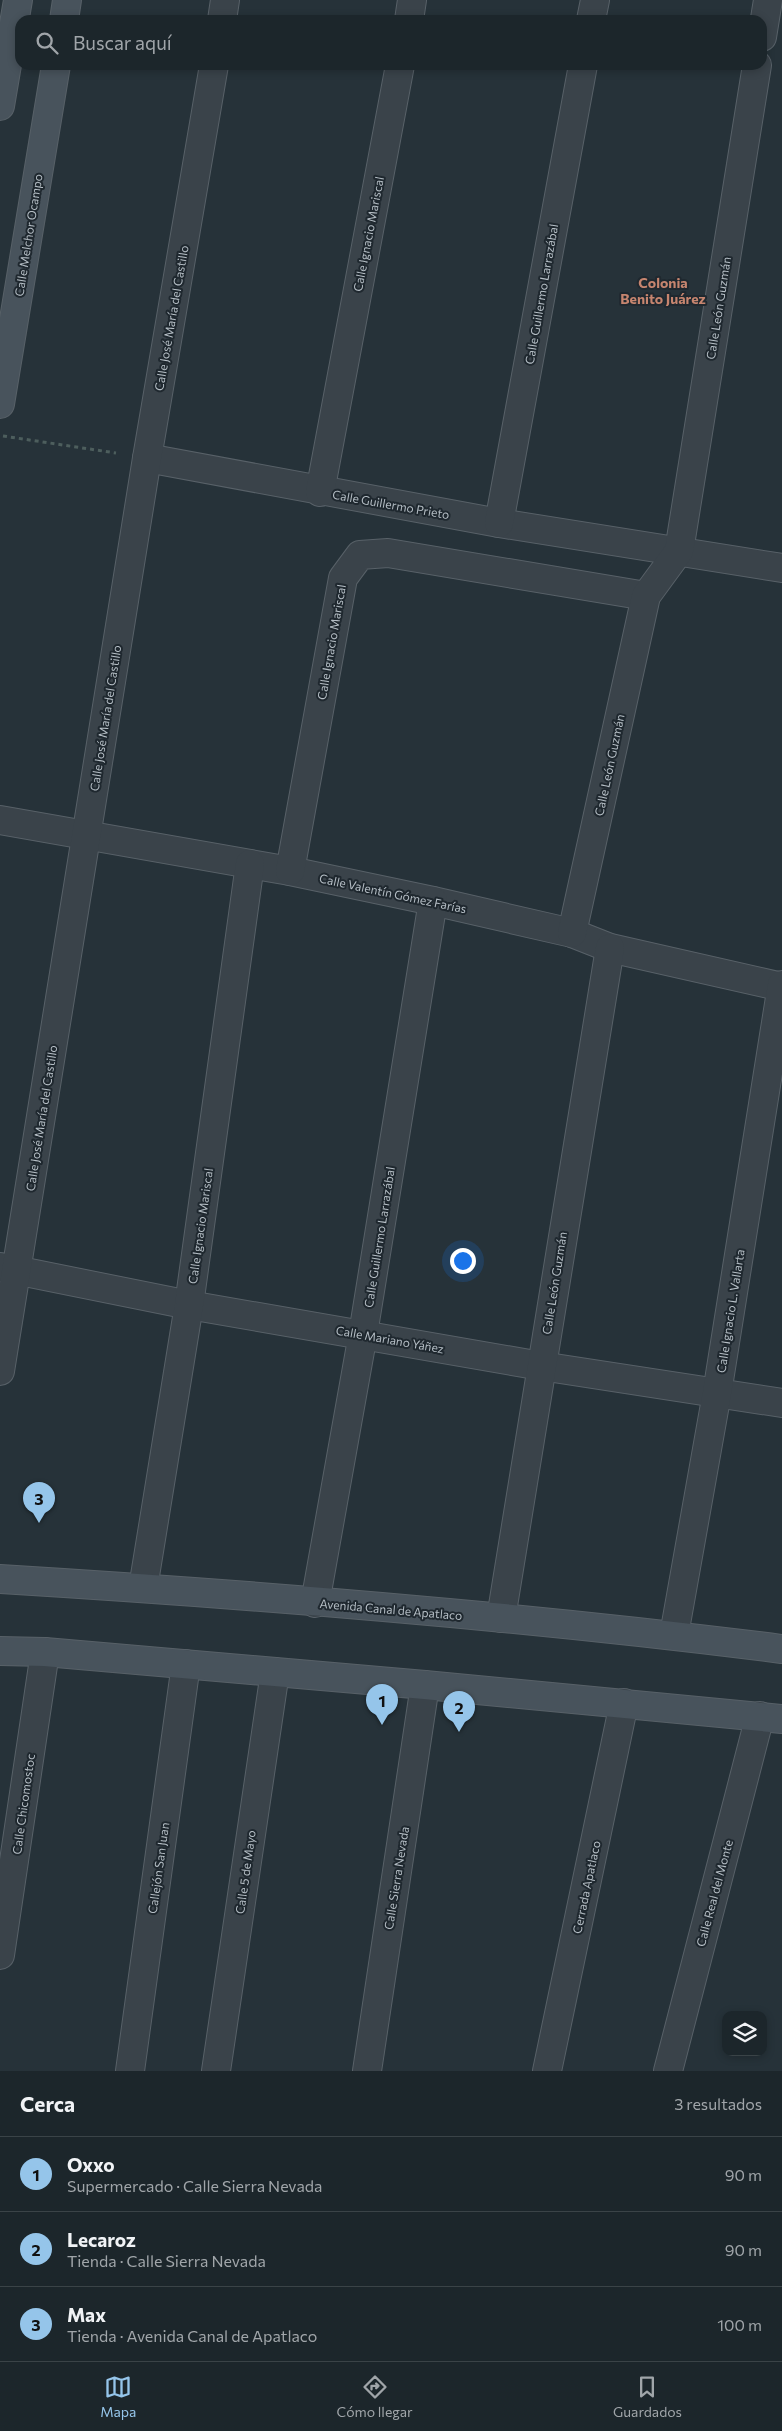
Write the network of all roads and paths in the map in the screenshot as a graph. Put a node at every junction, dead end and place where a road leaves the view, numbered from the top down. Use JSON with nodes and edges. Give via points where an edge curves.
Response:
{"nodes":[{"id":1,"x":18,"y":0,"type":"edge"},
{"id":2,"x":67,"y":0,"type":"edge"},
{"id":3,"x":225,"y":0,"type":"edge"},
{"id":4,"x":412,"y":0,"type":"edge"},
{"id":5,"x":595,"y":0,"type":"edge"},
{"id":6,"x":768,"y":0,"type":"edge"},
{"id":7,"x":15,"y":15,"type":"edge"},
{"id":8,"x":65,"y":15,"type":"edge"},
{"id":9,"x":223,"y":15,"type":"edge"},
{"id":10,"x":410,"y":15,"type":"edge"},
{"id":11,"x":592,"y":15,"type":"edge"},
{"id":12,"x":766,"y":15,"type":"edge"},
{"id":13,"x":15,"y":18,"type":"edge"},
{"id":14,"x":55,"y":70,"type":"edge"},
{"id":15,"x":213,"y":70,"type":"edge"},
{"id":16,"x":399,"y":70,"type":"edge"},
{"id":17,"x":582,"y":70,"type":"edge"},
{"id":18,"x":757,"y":70,"type":"edge"},
{"id":19,"x":0,"y":106,"type":"edge"},
{"id":20,"x":0,"y":404,"type":"edge"},
{"id":21,"x":0,"y":436,"type":"edge"},
{"id":22,"x":147,"y":458,"type":"junction"},
{"id":23,"x":320,"y":492,"type":"junction"},
{"id":24,"x":499,"y":523,"type":"junction"},
{"id":25,"x":679,"y":552,"type":"junction"},
{"id":26,"x":782,"y":568,"type":"edge"},
{"id":27,"x":646,"y":596,"type":"junction"},
{"id":28,"x":0,"y":820,"type":"edge"},
{"id":29,"x":87,"y":835,"type":"junction"},
{"id":30,"x":250,"y":864,"type":"junction"},
{"id":31,"x":290,"y":871,"type":"junction"},
{"id":32,"x":433,"y":900,"type":"junction"},
{"id":33,"x":572,"y":933,"type":"junction"},
{"id":34,"x":610,"y":948,"type":"junction"},
{"id":35,"x":782,"y":987,"type":"edge"},
{"id":36,"x":8,"y":1268,"type":"edge"},
{"id":37,"x":189,"y":1305,"type":"junction"},
{"id":38,"x":364,"y":1334,"type":"junction"},
{"id":39,"x":541,"y":1366,"type":"junction"},
{"id":40,"x":0,"y":1371,"type":"edge"},
{"id":41,"x":717,"y":1393,"type":"junction"},
{"id":42,"x":782,"y":1403,"type":"edge"},
{"id":43,"x":0,"y":1580,"type":"edge"},
{"id":44,"x":143,"y":1588,"type":"junction"},
{"id":45,"x":316,"y":1603,"type":"junction"},
{"id":46,"x":501,"y":1618,"type":"junction"},
{"id":47,"x":674,"y":1635,"type":"junction"},
{"id":48,"x":782,"y":1649,"type":"edge"},
{"id":49,"x":0,"y":1651,"type":"edge"},
{"id":50,"x":45,"y":1652,"type":"junction"},
{"id":51,"x":186,"y":1664,"type":"junction"},
{"id":52,"x":275,"y":1672,"type":"junction"},
{"id":53,"x":425,"y":1685,"type":"junction"},
{"id":54,"x":624,"y":1703,"type":"junction"},
{"id":55,"x":771,"y":1717,"type":"edge"},
{"id":56,"x":0,"y":1955,"type":"edge"},
{"id":57,"x":130,"y":2071,"type":"edge"},
{"id":58,"x":216,"y":2071,"type":"edge"},
{"id":59,"x":367,"y":2071,"type":"edge"},
{"id":60,"x":547,"y":2071,"type":"edge"},
{"id":61,"x":668,"y":2071,"type":"edge"}],
"edges":[{"from":1,"to":7,"type":"street"},
{"from":2,"to":8,"type":"street"},
{"from":3,"to":9,"type":"street"},
{"from":4,"to":10,"type":"street"},
{"from":5,"to":11,"type":"street"},
{"from":6,"to":12,"type":"street"},
{"from":13,"to":19,"type":"street"},
{"from":14,"to":20,"type":"street","name":"Calle Melchor Ocampo"},
{"from":15,"to":22,"type":"street","name":"Calle José María del Castillo"},
{"from":16,"to":23,"type":"street","name":"Calle Ignacio Mariscal"},
{"from":17,"to":24,"type":"street","name":"Calle Guillermo Larrazábal"},
{"from":18,"to":25,"type":"street","name":"Calle León Guzmán"},
{"from":21,"to":22,"type":"path"},
{"from":22,"to":23,"type":"street","name":"Calle Guillermo Prieto"},
{"from":22,"to":29,"type":"street","name":"Calle José María del Castillo"},
{"from":23,"to":24,"type":"street","name":"Calle Guillermo Prieto"},
{"from":24,"to":25,"type":"street","name":"Calle Guillermo Prieto"},
{"from":25,"to":26,"type":"street","name":"Calle Guillermo Prieto"},
{"from":25,"to":27,"type":"street"},
{"from":27,"to":31,"type":"street","name":"Calle Ignacio Mariscal","via":[[388,553],[360,555],[343,578]]},
{"from":27,"to":33,"type":"street","name":"Calle León Guzmán"},
{"from":28,"to":29,"type":"street","name":"Calle Valentín Gómez Farías"},
{"from":29,"to":30,"type":"street","name":"Calle Valentín Gómez Farías"},
{"from":29,"to":36,"type":"street","name":"Calle José María del Castillo"},
{"from":30,"to":31,"type":"street","name":"Calle Valentín Gómez Farías"},
{"from":30,"to":37,"type":"street","name":"Calle Ignacio Mariscal"},
{"from":31,"to":32,"type":"street","name":"Calle Valentín Gómez Farías"},
{"from":32,"to":33,"type":"street","name":"Calle Valentín Gómez Farías"},
{"from":32,"to":38,"type":"street","name":"Calle Guillermo Larrazábal"},
{"from":33,"to":34,"type":"street","name":"Calle Valentín Gómez Farías"},
{"from":34,"to":35,"type":"street","name":"Calle Valentín Gómez Farías"},
{"from":34,"to":39,"type":"street","name":"Calle León Guzmán"},
{"from":35,"to":41,"type":"street","name":"Calle Ignacio L. Vallarta"},
{"from":36,"to":37,"type":"street","name":"Calle Mariano Yáñez"},
{"from":36,"to":40,"type":"street","name":"Calle José María del Castillo"},
{"from":37,"to":38,"type":"street","name":"Calle Mariano Yáñez"},
{"from":37,"to":44,"type":"street","name":"Calle Ignacio Mariscal"},
{"from":38,"to":39,"type":"street","name":"Calle Mariano Yáñez"},
{"from":38,"to":45,"type":"street","name":"Calle Guillermo Larrazábal"},
{"from":39,"to":41,"type":"street","name":"Calle Mariano Yáñez"},
{"from":39,"to":46,"type":"street","name":"Calle León Guzmán"},
{"from":41,"to":42,"type":"street","name":"Calle Mariano Yáñez"},
{"from":41,"to":47,"type":"street","name":"Calle Ignacio L. Vallarta"},
{"from":43,"to":44,"type":"street","name":"Avenida Canal de Apatlaco"},
{"from":44,"to":45,"type":"street","name":"Avenida Canal de Apatlaco"},
{"from":45,"to":46,"type":"street","name":"Avenida Canal de Apatlaco"},
{"from":46,"to":47,"type":"street","name":"Avenida Canal de Apatlaco"},
{"from":47,"to":48,"type":"street","name":"Avenida Canal de Apatlaco"},
{"from":49,"to":50,"type":"street"},
{"from":50,"to":51,"type":"street"},
{"from":50,"to":56,"type":"street","name":"Calle Chicomostoc"},
{"from":51,"to":52,"type":"street"},
{"from":51,"to":57,"type":"street","name":"Callejón San Juan"},
{"from":52,"to":53,"type":"street"},
{"from":52,"to":58,"type":"street","name":"Calle 5 de Mayo"},
{"from":53,"to":54,"type":"street"},
{"from":53,"to":59,"type":"street","name":"Calle Sierra Nevada"},
{"from":54,"to":55,"type":"street"},
{"from":54,"to":60,"type":"street","name":"Cerrada Apatlaco"},
{"from":55,"to":61,"type":"street","name":"Calle Real del Monte"}]}
